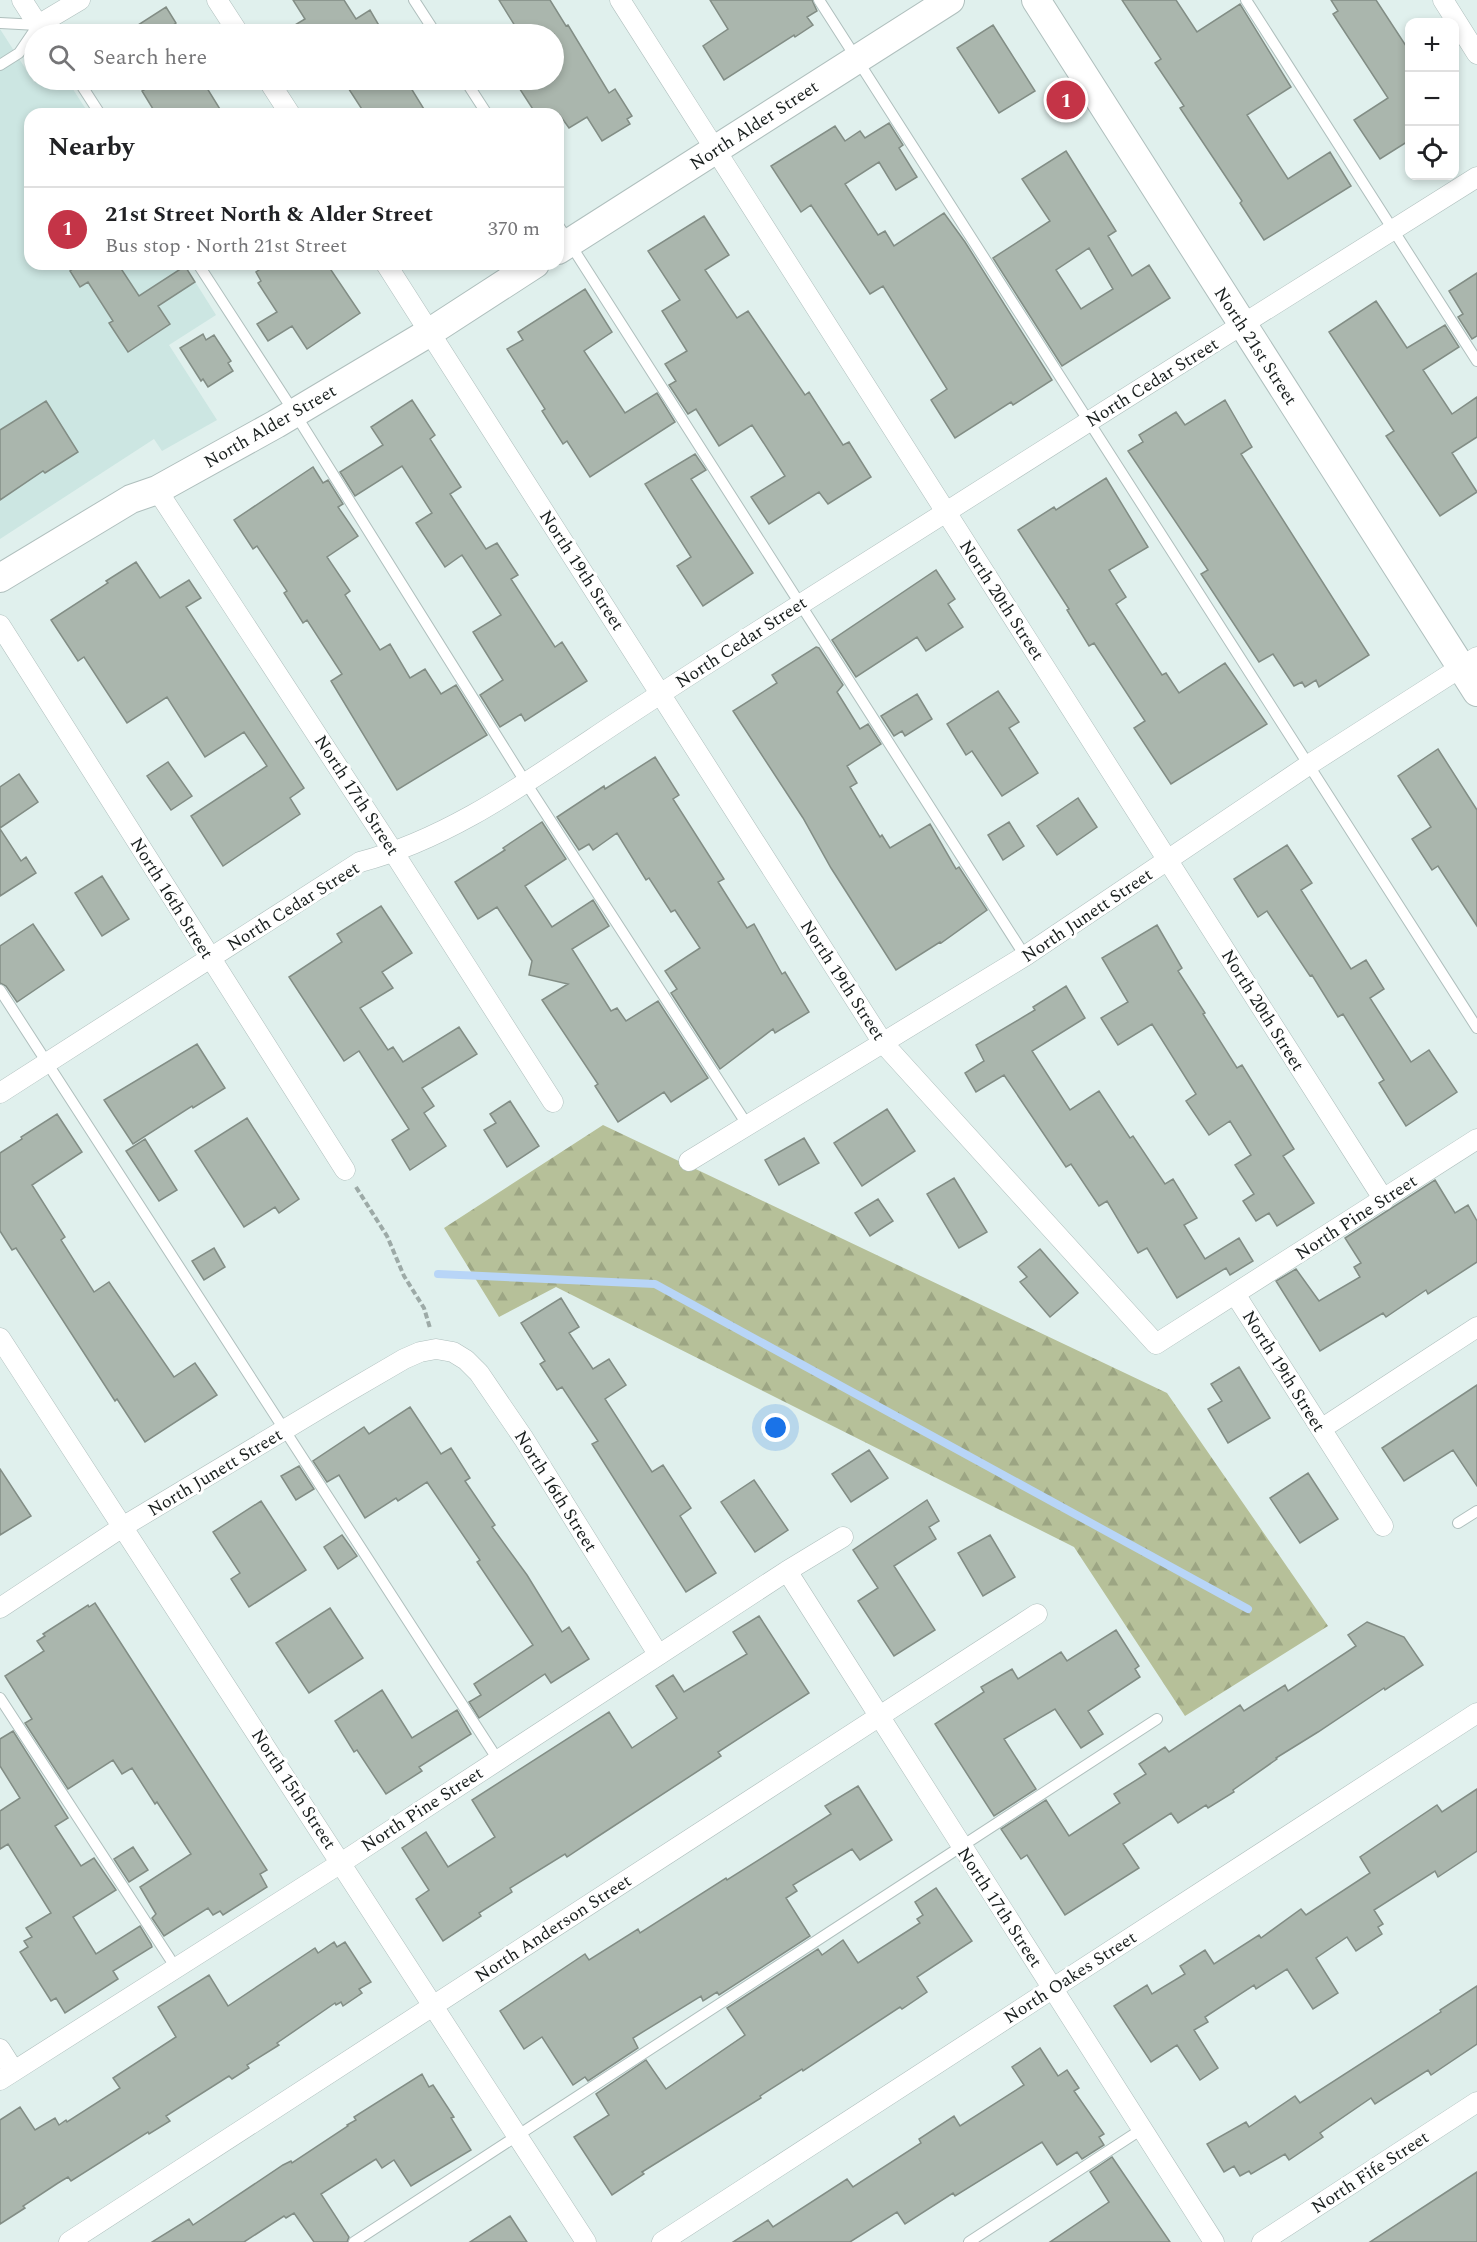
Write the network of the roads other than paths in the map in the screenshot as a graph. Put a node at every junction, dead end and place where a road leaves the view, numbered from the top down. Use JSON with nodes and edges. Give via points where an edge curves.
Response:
{"nodes":[{"id":1,"x":22,"y":0,"type":"edge"},
{"id":2,"x":80,"y":0,"type":"edge"},
{"id":3,"x":217,"y":0,"type":"edge"},
{"id":4,"x":414,"y":0,"type":"edge"},
{"id":5,"x":620,"y":0,"type":"edge"},
{"id":6,"x":819,"y":0,"type":"edge"},
{"id":7,"x":950,"y":0,"type":"edge"},
{"id":8,"x":1036,"y":0,"type":"edge"},
{"id":9,"x":1246,"y":0,"type":"edge"},
{"id":10,"x":1443,"y":0,"type":"edge"},
{"id":11,"x":0,"y":22,"type":"edge"},
{"id":12,"x":37,"y":24,"type":"edge"},
{"id":13,"x":49,"y":24,"type":"edge"},
{"id":14,"x":233,"y":24,"type":"edge"},
{"id":15,"x":430,"y":24,"type":"edge"},
{"id":16,"x":24,"y":27,"type":"edge"},
{"id":17,"x":24,"y":48,"type":"edge"},
{"id":18,"x":1477,"y":54,"type":"edge"},
{"id":19,"x":856,"y":60,"type":"junction"},
{"id":20,"x":0,"y":65,"type":"edge"},
{"id":21,"x":84,"y":90,"type":"edge"},
{"id":22,"x":274,"y":90,"type":"edge"},
{"id":23,"x":471,"y":90,"type":"edge"},
{"id":24,"x":96,"y":108,"type":"edge"},
{"id":25,"x":286,"y":108,"type":"edge"},
{"id":26,"x":483,"y":108,"type":"edge"},
{"id":27,"x":716,"y":149,"type":"junction"},
{"id":28,"x":1477,"y":177,"type":"edge"},
{"id":29,"x":1392,"y":230,"type":"junction"},
{"id":30,"x":564,"y":238,"type":"edge"},
{"id":31,"x":564,"y":242,"type":"edge"},
{"id":32,"x":202,"y":270,"type":"edge"},
{"id":33,"x":390,"y":270,"type":"edge"},
{"id":34,"x":527,"y":270,"type":"edge"},
{"id":35,"x":1242,"y":325,"type":"junction"},
{"id":36,"x":430,"y":332,"type":"junction"},
{"id":37,"x":1477,"y":361,"type":"edge"},
{"id":38,"x":294,"y":412,"type":"junction"},
{"id":39,"x":1088,"y":422,"type":"junction"},
{"id":40,"x":157,"y":490,"type":"junction"},
{"id":41,"x":946,"y":512,"type":"junction"},
{"id":42,"x":0,"y":578,"type":"edge"},
{"id":43,"x":800,"y":604,"type":"junction"},
{"id":44,"x":0,"y":625,"type":"edge"},
{"id":45,"x":1469,"y":662,"type":"edge"},
{"id":46,"x":1477,"y":692,"type":"edge"},
{"id":47,"x":660,"y":693,"type":"junction"},
{"id":48,"x":1310,"y":764,"type":"junction"},
{"id":49,"x":526,"y":783,"type":"junction"},
{"id":50,"x":394,"y":853,"type":"junction"},
{"id":51,"x":1168,"y":860,"type":"junction"},
{"id":52,"x":1025,"y":956,"type":"junction"},
{"id":53,"x":209,"y":958,"type":"junction"},
{"id":54,"x":0,"y":990,"type":"edge"},
{"id":55,"x":1477,"y":1028,"type":"edge"},
{"id":56,"x":883,"y":1043,"type":"junction"},
{"id":57,"x":47,"y":1064,"type":"junction"},
{"id":58,"x":0,"y":1093,"type":"edge"},
{"id":59,"x":553,"y":1102,"type":"dead end"},
{"id":60,"x":748,"y":1126,"type":"junction"},
{"id":61,"x":1477,"y":1139,"type":"edge"},
{"id":62,"x":689,"y":1161,"type":"dead end"},
{"id":63,"x":345,"y":1170,"type":"road end"},
{"id":64,"x":1384,"y":1200,"type":"junction"},
{"id":65,"x":1235,"y":1294,"type":"junction"},
{"id":66,"x":1477,"y":1327,"type":"edge"},
{"id":67,"x":0,"y":1338,"type":"edge"},
{"id":68,"x":436,"y":1349,"type":"joint"},
{"id":69,"x":1321,"y":1429,"type":"junction"},
{"id":70,"x":284,"y":1430,"type":"junction"},
{"id":71,"x":1477,"y":1511,"type":"edge"},
{"id":72,"x":1458,"y":1523,"type":"dead end"},
{"id":73,"x":124,"y":1526,"type":"junction"},
{"id":74,"x":1383,"y":1526,"type":"dead end"},
{"id":75,"x":843,"y":1537,"type":"dead end"},
{"id":76,"x":787,"y":1571,"type":"junction"},
{"id":77,"x":0,"y":1608,"type":"edge"},
{"id":78,"x":1037,"y":1614,"type":"dead end"},
{"id":79,"x":658,"y":1654,"type":"junction"},
{"id":80,"x":0,"y":1698,"type":"edge"},
{"id":81,"x":1477,"y":1713,"type":"edge"},
{"id":82,"x":879,"y":1716,"type":"junction"},
{"id":83,"x":1157,"y":1719,"type":"dead end"},
{"id":84,"x":498,"y":1760,"type":"junction"},
{"id":85,"x":961,"y":1847,"type":"junction"},
{"id":86,"x":341,"y":1863,"type":"junction"},
{"id":87,"x":176,"y":1968,"type":"junction"},
{"id":88,"x":1053,"y":1988,"type":"junction"},
{"id":89,"x":433,"y":2005,"type":"junction"},
{"id":90,"x":0,"y":2049,"type":"edge"},
{"id":91,"x":7,"y":2076,"type":"edge"},
{"id":92,"x":1477,"y":2102,"type":"edge"},
{"id":93,"x":1142,"y":2129,"type":"junction"},
{"id":94,"x":517,"y":2136,"type":"junction"},
{"id":95,"x":69,"y":2242,"type":"edge"},
{"id":96,"x":354,"y":2242,"type":"edge"},
{"id":97,"x":586,"y":2242,"type":"edge"},
{"id":98,"x":662,"y":2242,"type":"edge"},
{"id":99,"x":969,"y":2242,"type":"edge"},
{"id":100,"x":1214,"y":2242,"type":"edge"},
{"id":101,"x":1262,"y":2242,"type":"edge"}],
"edges":[{"from":1,"to":12,"type":"street"},
{"from":2,"to":13,"type":"street"},
{"from":3,"to":14,"type":"street"},
{"from":4,"to":15,"type":"lane"},
{"from":5,"to":27,"type":"street","name":"North 20th Street"},
{"from":6,"to":19,"type":"lane"},
{"from":7,"to":19,"type":"street","name":"North Alder Street"},
{"from":8,"to":35,"type":"street","name":"North 21st Street"},
{"from":9,"to":29,"type":"lane"},
{"from":10,"to":18,"type":"street"},
{"from":11,"to":16,"type":"lane"},
{"from":17,"to":20,"type":"lane"},
{"from":19,"to":27,"type":"street","name":"North Alder Street"},
{"from":19,"to":39,"type":"lane"},
{"from":21,"to":24,"type":"lane"},
{"from":22,"to":25,"type":"street"},
{"from":23,"to":26,"type":"lane"},
{"from":27,"to":30,"type":"street","name":"North Alder Street"},
{"from":27,"to":41,"type":"street","name":"North 20th Street"},
{"from":28,"to":29,"type":"street","name":"North Cedar Street"},
{"from":29,"to":35,"type":"street","name":"North Cedar Street"},
{"from":29,"to":37,"type":"lane"},
{"from":31,"to":43,"type":"lane"},
{"from":32,"to":38,"type":"lane"},
{"from":33,"to":36,"type":"street","name":"North 19th Street"},
{"from":34,"to":36,"type":"street","name":"North Alder Street"},
{"from":35,"to":39,"type":"street","name":"North Cedar Street"},
{"from":35,"to":45,"type":"street","name":"North 21st Street"},
{"from":36,"to":38,"type":"street","name":"North Alder Street"},
{"from":36,"to":47,"type":"street","name":"North 19th Street"},
{"from":38,"to":40,"type":"street","name":"North Alder Street"},
{"from":38,"to":49,"type":"lane"},
{"from":39,"to":41,"type":"street","name":"North Cedar Street"},
{"from":39,"to":48,"type":"lane"},
{"from":40,"to":42,"type":"street","name":"North Alder Street","via":[[131,499]]},
{"from":40,"to":50,"type":"street","name":"North 17th Street"},
{"from":41,"to":43,"type":"street","name":"North Cedar Street"},
{"from":41,"to":51,"type":"street","name":"North 20th Street"},
{"from":43,"to":47,"type":"street","name":"North Cedar Street"},
{"from":43,"to":52,"type":"lane"},
{"from":44,"to":53,"type":"street","name":"North 16th Street"},
{"from":45,"to":46,"type":"street","name":"North 21st Street"},
{"from":45,"to":48,"type":"street","name":"North Junett Street"},
{"from":47,"to":49,"type":"street","name":"North Cedar Street"},
{"from":47,"to":56,"type":"street","name":"North 19th Street"},
{"from":48,"to":51,"type":"street","name":"North Junett Street"},
{"from":48,"to":55,"type":"lane"},
{"from":49,"to":50,"type":"street","name":"North Cedar Street"},
{"from":49,"to":60,"type":"lane"},
{"from":50,"to":53,"type":"street","name":"North Cedar Street","via":[[360,862]]},
{"from":50,"to":59,"type":"street","name":"North 17th Street"},
{"from":51,"to":52,"type":"street","name":"North Junett Street"},
{"from":51,"to":64,"type":"street","name":"North 20th Street"},
{"from":52,"to":56,"type":"street","name":"North Junett Street"},
{"from":53,"to":57,"type":"street","name":"North Cedar Street"},
{"from":53,"to":63,"type":"street","name":"North 16th Street"},
{"from":54,"to":57,"type":"lane"},
{"from":56,"to":60,"type":"street","name":"North Junett Street"},
{"from":56,"to":65,"type":"street","name":"North 19th Street","via":[[1156,1344]]},
{"from":57,"to":58,"type":"street","name":"North Cedar Street"},
{"from":57,"to":70,"type":"lane"},
{"from":60,"to":62,"type":"street","name":"North Junett Street"},
{"from":61,"to":64,"type":"street","name":"North Pine Street"},
{"from":64,"to":65,"type":"street","name":"North Pine Street"},
{"from":65,"to":69,"type":"street","name":"North 19th Street"},
{"from":66,"to":69,"type":"street"},
{"from":67,"to":73,"type":"street","name":"North 15th Street"},
{"from":68,"to":70,"type":"street","name":"North Junett Street","via":[[404,1359]]},
{"from":68,"to":79,"type":"street","name":"North 16th Street","via":[[453,1352],[479,1373],[525,1439]]},
{"from":69,"to":74,"type":"street","name":"North 19th Street"},
{"from":70,"to":73,"type":"street","name":"North Junett Street"},
{"from":70,"to":84,"type":"lane"},
{"from":71,"to":72,"type":"lane"},
{"from":73,"to":77,"type":"street","name":"North Junett Street"},
{"from":73,"to":86,"type":"street","name":"North 15th Street"},
{"from":75,"to":76,"type":"street","name":"North Pine Street"},
{"from":76,"to":79,"type":"street","name":"North Pine Street"},
{"from":76,"to":82,"type":"street","name":"North 17th Street"},
{"from":78,"to":82,"type":"street","name":"North Anderson Street"},
{"from":79,"to":84,"type":"street","name":"North Pine Street"},
{"from":80,"to":87,"type":"lane"},
{"from":81,"to":88,"type":"street","name":"North Oakes Street"},
{"from":82,"to":85,"type":"street","name":"North 17th Street"},
{"from":82,"to":89,"type":"street","name":"North Anderson Street"},
{"from":83,"to":85,"type":"lane"},
{"from":84,"to":86,"type":"street","name":"North Pine Street"},
{"from":85,"to":88,"type":"street","name":"North 17th Street"},
{"from":85,"to":94,"type":"lane"},
{"from":86,"to":87,"type":"street","name":"North Pine Street"},
{"from":86,"to":89,"type":"street","name":"North 15th Street"},
{"from":87,"to":91,"type":"street","name":"North Pine Street"},
{"from":88,"to":93,"type":"street","name":"North 17th Street"},
{"from":88,"to":98,"type":"street","name":"North Oakes Street"},
{"from":89,"to":94,"type":"street","name":"North 15th Street"},
{"from":89,"to":95,"type":"street","name":"North Anderson Street"},
{"from":90,"to":91,"type":"street"},
{"from":92,"to":101,"type":"street","name":"North Fife Street"},
{"from":93,"to":99,"type":"lane"},
{"from":93,"to":100,"type":"street","name":"North 17th Street"},
{"from":94,"to":96,"type":"lane"},
{"from":94,"to":97,"type":"street","name":"North 15th Street"}]}
